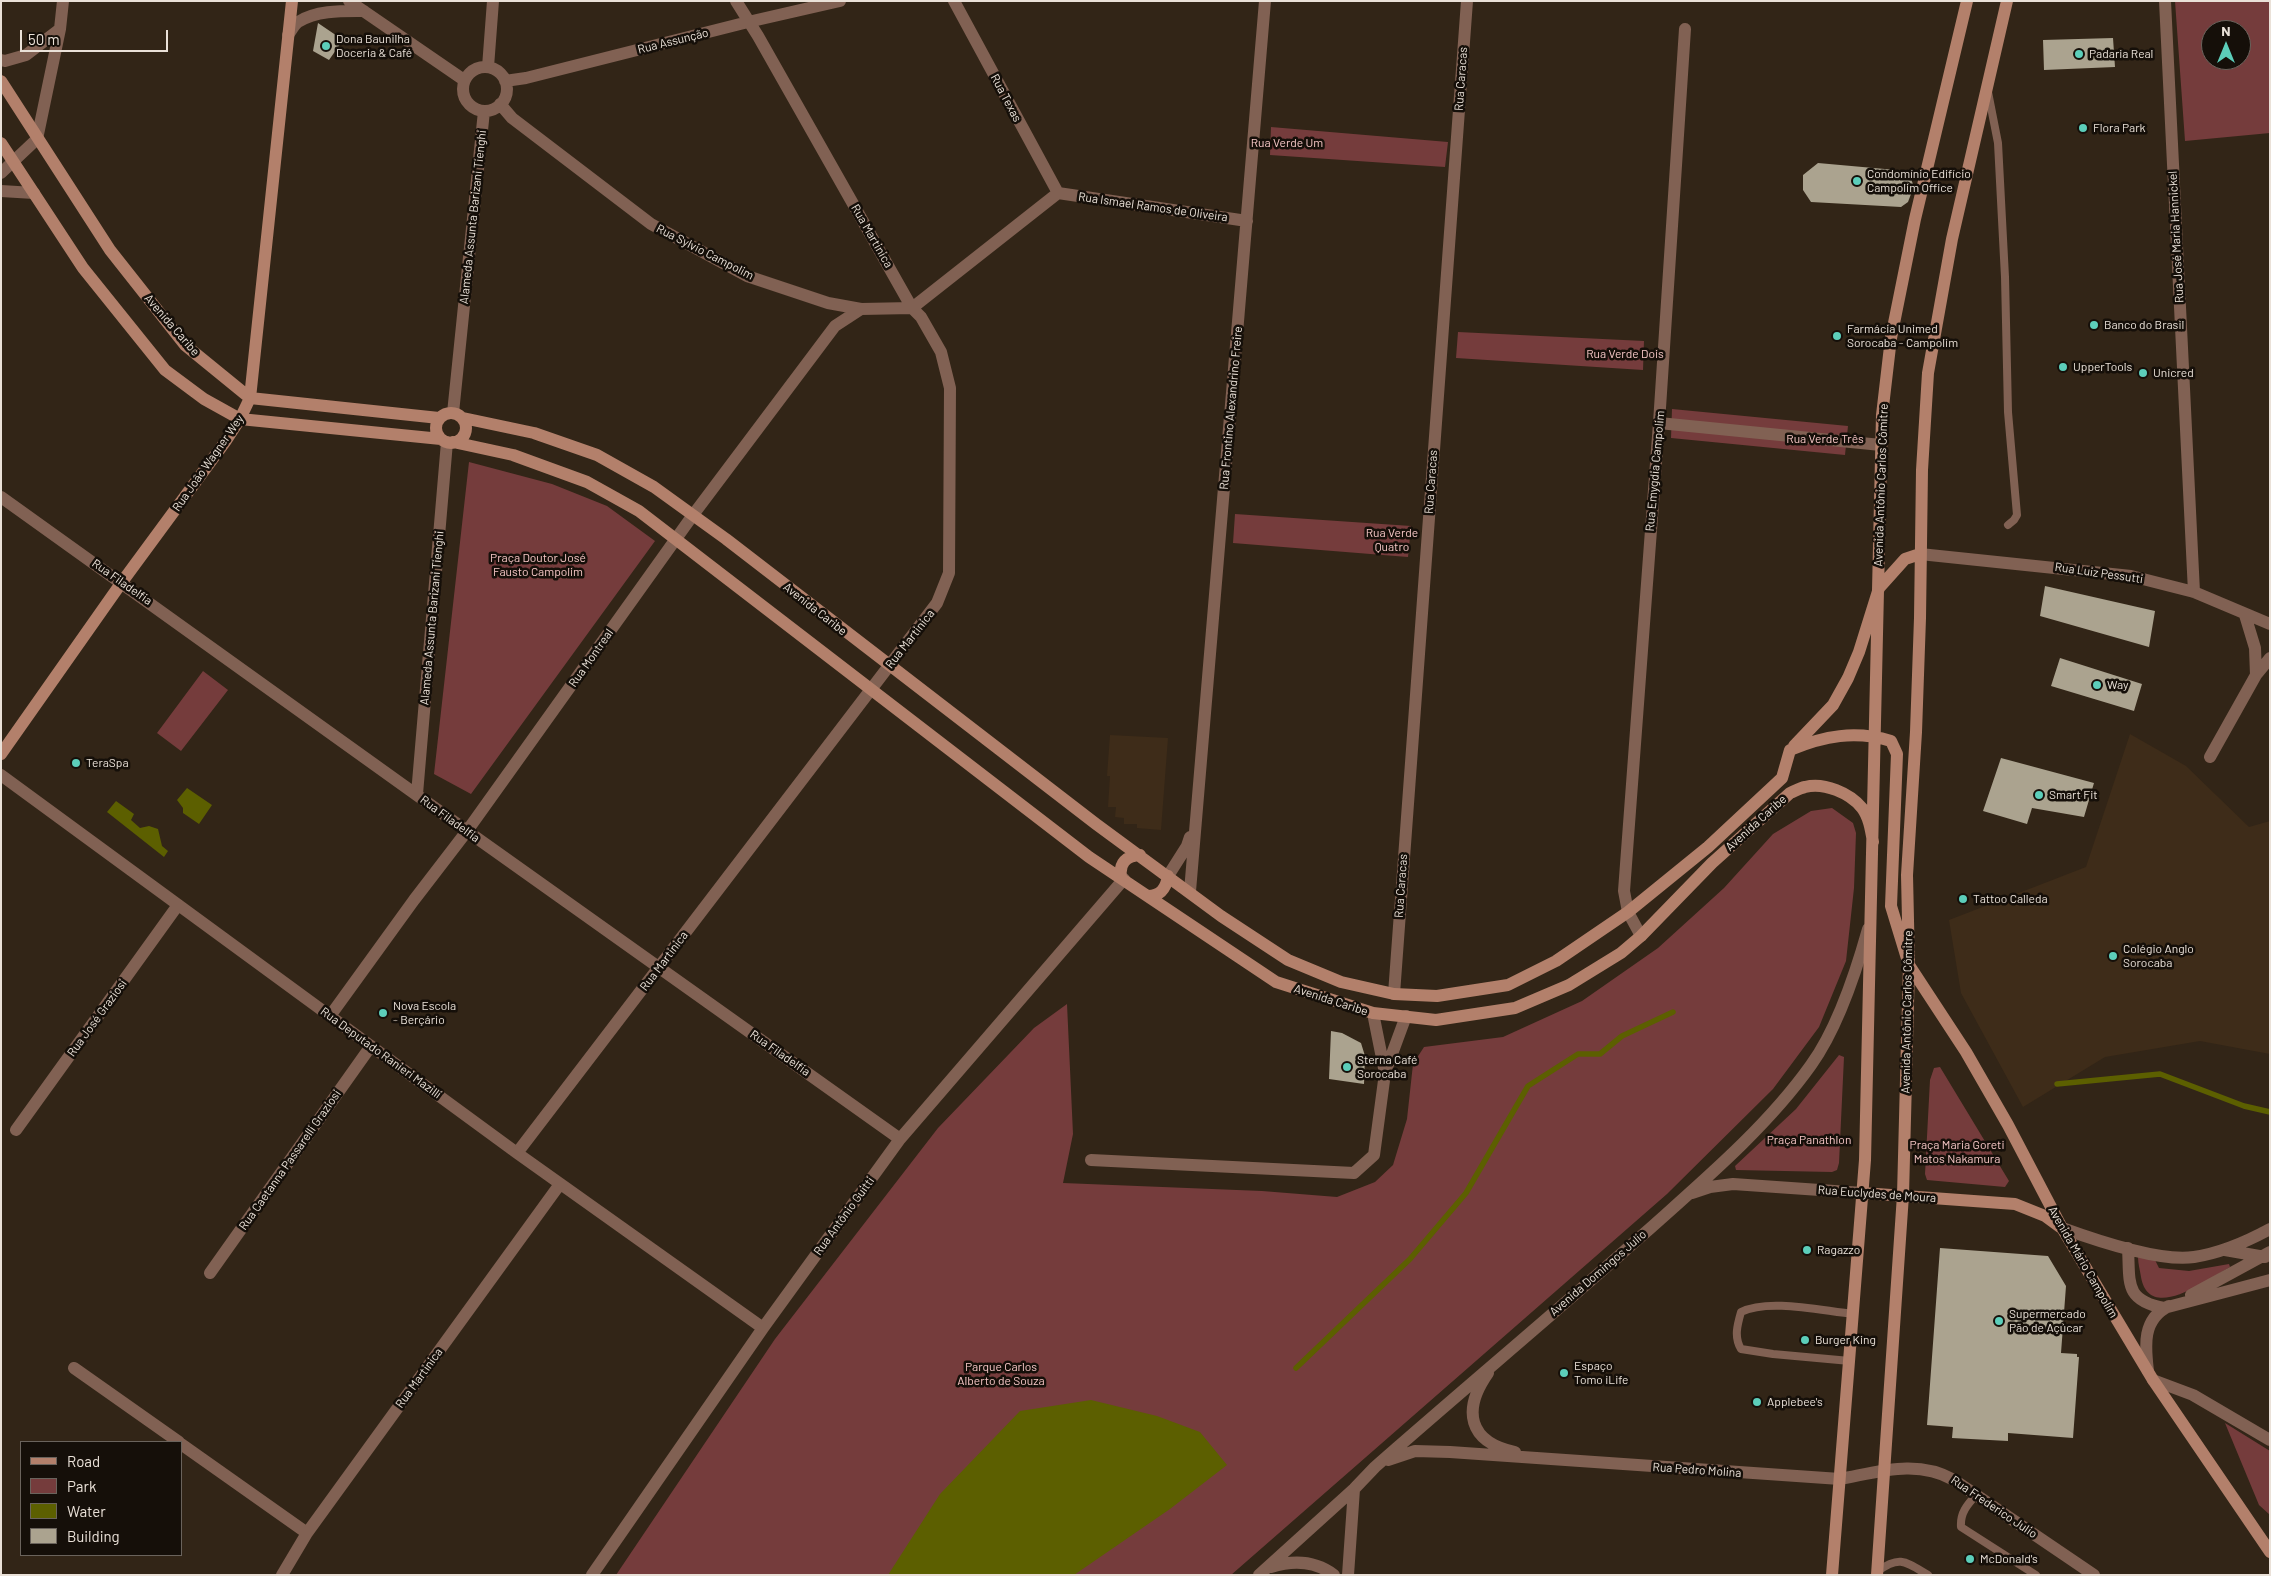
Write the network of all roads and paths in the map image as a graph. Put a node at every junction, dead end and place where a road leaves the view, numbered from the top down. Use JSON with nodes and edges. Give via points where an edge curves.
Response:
{"nodes":[{"id":1,"x":63,"y":1,"type":"edge"},
{"id":2,"x":292,"y":1,"type":"edge"},
{"id":3,"x":349,"y":1,"type":"edge"},
{"id":4,"x":493,"y":1,"type":"edge"},
{"id":5,"x":736,"y":1,"type":"edge"},
{"id":6,"x":840,"y":1,"type":"edge"},
{"id":7,"x":954,"y":1,"type":"edge"},
{"id":8,"x":1265,"y":1,"type":"edge"},
{"id":9,"x":1467,"y":1,"type":"edge"},
{"id":10,"x":1967,"y":1,"type":"edge"},
{"id":11,"x":2007,"y":1,"type":"edge"},
{"id":12,"x":2164,"y":1,"type":"edge"},
{"id":13,"x":364,"y":12,"type":"junction"},
{"id":14,"x":748,"y":22,"type":"junction"},
{"id":15,"x":60,"y":29,"type":"junction"},
{"id":16,"x":1686,"y":29,"type":"dead end"},
{"id":17,"x":288,"y":35,"type":"junction"},
{"id":18,"x":1,"y":60,"type":"edge"},
{"id":19,"x":488,"y":67,"type":"junction"},
{"id":20,"x":464,"y":80,"type":"junction"},
{"id":21,"x":1,"y":81,"type":"edge"},
{"id":22,"x":505,"y":81,"type":"junction"},
{"id":23,"x":1986,"y":85,"type":"junction"},
{"id":24,"x":500,"y":104,"type":"junction"},
{"id":25,"x":484,"y":111,"type":"junction"},
{"id":26,"x":37,"y":139,"type":"junction"},
{"id":27,"x":1,"y":143,"type":"edge"},
{"id":28,"x":12,"y":161,"type":"junction"},
{"id":29,"x":1,"y":172,"type":"edge"},
{"id":30,"x":1,"y":192,"type":"edge"},
{"id":31,"x":34,"y":193,"type":"junction"},
{"id":32,"x":1058,"y":193,"type":"junction"},
{"id":33,"x":1247,"y":221,"type":"junction"},
{"id":34,"x":912,"y":308,"type":"junction"},
{"id":35,"x":862,"y":309,"type":"junction"},
{"id":36,"x":250,"y":398,"type":"junction"},
{"id":37,"x":458,"y":416,"type":"junction"},
{"id":38,"x":439,"y":418,"type":"junction"},
{"id":39,"x":240,"y":419,"type":"junction"},
{"id":40,"x":1659,"y":423,"type":"junction"},
{"id":41,"x":447,"y":441,"type":"junction"},
{"id":42,"x":1881,"y":445,"type":"junction"},
{"id":43,"x":1,"y":497,"type":"edge"},
{"id":44,"x":693,"y":515,"type":"junction"},
{"id":45,"x":2008,"y":525,"type":"dead end"},
{"id":46,"x":675,"y":539,"type":"junction"},
{"id":47,"x":1920,"y":554,"type":"junction"},
{"id":48,"x":122,"y":582,"type":"junction"},
{"id":49,"x":1878,"y":588,"type":"junction"},
{"id":50,"x":2194,"y":592,"type":"junction"},
{"id":51,"x":2245,"y":615,"type":"junction"},
{"id":52,"x":2270,"y":624,"type":"edge"},
{"id":53,"x":2270,"y":658,"type":"edge"},
{"id":54,"x":888,"y":666,"type":"junction"},
{"id":55,"x":2256,"y":674,"type":"junction"},
{"id":56,"x":871,"y":690,"type":"junction"},
{"id":57,"x":1875,"y":736,"type":"junction"},
{"id":58,"x":1790,"y":750,"type":"junction"},
{"id":59,"x":1,"y":754,"type":"edge"},
{"id":60,"x":2210,"y":757,"type":"dead end"},
{"id":61,"x":1,"y":775,"type":"edge"},
{"id":62,"x":417,"y":794,"type":"junction"},
{"id":63,"x":1196,"y":815,"type":"junction"},
{"id":64,"x":467,"y":832,"type":"junction"},
{"id":65,"x":1872,"y":842,"type":"junction"},
{"id":66,"x":1140,"y":855,"type":"junction"},
{"id":67,"x":1168,"y":876,"type":"junction"},
{"id":68,"x":1122,"y":878,"type":"junction"},
{"id":69,"x":1190,"y":891,"type":"junction"},
{"id":70,"x":1148,"y":896,"type":"junction"},
{"id":71,"x":178,"y":905,"type":"junction"},
{"id":72,"x":1628,"y":912,"type":"junction"},
{"id":73,"x":1870,"y":923,"type":"junction"},
{"id":74,"x":1641,"y":936,"type":"junction"},
{"id":75,"x":1909,"y":965,"type":"junction"},
{"id":76,"x":659,"y":967,"type":"junction"},
{"id":77,"x":1394,"y":994,"type":"junction"},
{"id":78,"x":1373,"y":1013,"type":"junction"},
{"id":79,"x":330,"y":1016,"type":"junction"},
{"id":80,"x":1406,"y":1016,"type":"junction"},
{"id":81,"x":371,"y":1046,"type":"junction"},
{"id":82,"x":1385,"y":1073,"type":"junction"},
{"id":83,"x":16,"y":1130,"type":"dead end"},
{"id":84,"x":900,"y":1139,"type":"junction"},
{"id":85,"x":517,"y":1153,"type":"junction"},
{"id":86,"x":1090,"y":1160,"type":"dead end"},
{"id":87,"x":560,"y":1184,"type":"junction"},
{"id":88,"x":1863,"y":1193,"type":"junction"},
{"id":89,"x":1688,"y":1195,"type":"junction"},
{"id":90,"x":1904,"y":1195,"type":"junction"},
{"id":91,"x":2062,"y":1228,"type":"junction"},
{"id":92,"x":2270,"y":1229,"type":"edge"},
{"id":93,"x":2128,"y":1248,"type":"junction"},
{"id":94,"x":2223,"y":1250,"type":"junction"},
{"id":95,"x":2267,"y":1255,"type":"edge"},
{"id":96,"x":210,"y":1273,"type":"dead end"},
{"id":97,"x":2270,"y":1280,"type":"edge"},
{"id":98,"x":2164,"y":1308,"type":"junction"},
{"id":99,"x":1854,"y":1314,"type":"junction"},
{"id":100,"x":763,"y":1328,"type":"junction"},
{"id":101,"x":1498,"y":1359,"type":"junction"},
{"id":102,"x":1850,"y":1361,"type":"junction"},
{"id":103,"x":74,"y":1368,"type":"dead end"},
{"id":104,"x":2150,"y":1376,"type":"junction"},
{"id":105,"x":2270,"y":1440,"type":"edge"},
{"id":106,"x":177,"y":1441,"type":"edge"},
{"id":107,"x":182,"y":1444,"type":"edge"},
{"id":108,"x":1554,"y":1460,"type":"junction"},
{"id":109,"x":1375,"y":1467,"type":"junction"},
{"id":110,"x":1885,"y":1470,"type":"junction"},
{"id":111,"x":1840,"y":1479,"type":"junction"},
{"id":112,"x":1354,"y":1489,"type":"junction"},
{"id":113,"x":1976,"y":1494,"type":"junction"},
{"id":114,"x":307,"y":1533,"type":"junction"},
{"id":115,"x":2270,"y":1552,"type":"edge"},
{"id":116,"x":1262,"y":1572,"type":"edge"},
{"id":117,"x":1877,"y":1573,"type":"edge"},
{"id":118,"x":282,"y":1575,"type":"edge"},
{"id":119,"x":592,"y":1575,"type":"edge"},
{"id":120,"x":1334,"y":1575,"type":"edge"},
{"id":121,"x":1348,"y":1575,"type":"edge"},
{"id":122,"x":1832,"y":1575,"type":"edge"},
{"id":123,"x":1928,"y":1575,"type":"edge"},
{"id":124,"x":2036,"y":1575,"type":"edge"},
{"id":125,"x":2094,"y":1575,"type":"edge"}],
"edges":[{"from":1,"to":15,"type":"street"},
{"from":2,"to":17,"type":"street","name":"Rua João Wagner Wey"},
{"from":3,"to":13,"type":"street"},
{"from":4,"to":19,"type":"street"},
{"from":5,"to":14,"type":"street","name":"Rua Martinica"},
{"from":6,"to":14,"type":"street","name":"Rua Assunção"},
{"from":7,"to":32,"type":"street","name":"Rua Texas"},
{"from":8,"to":33,"type":"street","name":"Rua Frontino Alexandrino Freire"},
{"from":9,"to":77,"type":"street","name":"Rua Caracas"},
{"from":10,"to":42,"type":"street","name":"Avenida Antônio Carlos Cômitre","via":[[1891,338]]},
{"from":11,"to":23,"type":"street","name":"Avenida Antônio Carlos Cômitre"},
{"from":12,"to":50,"type":"street","name":"Rua José Maria Hannickel"},
{"from":13,"to":17,"type":"street","via":[[339,10],[320,14],[298,22]]},
{"from":13,"to":20,"type":"street"},
{"from":14,"to":22,"type":"street","name":"Rua Assunção"},
{"from":14,"to":34,"type":"street","name":"Rua Martinica"},
{"from":15,"to":18,"type":"street","via":[[26,56]]},
{"from":15,"to":26,"type":"street"},
{"from":16,"to":40,"type":"street","name":"Rua Emygdia Campolim"},
{"from":17,"to":36,"type":"street","name":"Rua João Wagner Wey"},
{"from":19,"to":20,"type":"street","via":[[474,70]]},
{"from":19,"to":22,"type":"street","via":[[496,70]]},
{"from":20,"to":25,"type":"street","via":[[466,102]]},
{"from":21,"to":26,"type":"street","name":"Avenida Caribe"},
{"from":22,"to":24,"type":"street","via":[[506,95]]},
{"from":23,"to":45,"type":"lane","via":[[1998,143],[2004,240],[2008,412],[2017,515]]},
{"from":23,"to":47,"type":"street","name":"Avenida Antônio Carlos Cômitre","via":[[1952,239],[1928,373]]},
{"from":24,"to":25,"type":"street"},
{"from":24,"to":35,"type":"street","name":"Rua Sylvio Campolim","via":[[512,118],[651,224],[747,276],[828,303]]},
{"from":25,"to":37,"type":"street","name":"Alameda Assunta Barizani Tienghi"},
{"from":26,"to":28,"type":"street"},
{"from":26,"to":36,"type":"street","name":"Avenida Caribe","via":[[110,250],[185,345]]},
{"from":27,"to":28,"type":"street","name":"Avenida Caribe"},
{"from":28,"to":29,"type":"street"},
{"from":28,"to":31,"type":"street","name":"Avenida Caribe"},
{"from":30,"to":31,"type":"street"},
{"from":31,"to":39,"type":"street","name":"Avenida Caribe","via":[[83,268],[165,370],[204,399]]},
{"from":32,"to":33,"type":"street","name":"Rua Ismael Ramos de Oliveira"},
{"from":32,"to":34,"type":"street"},
{"from":33,"to":63,"type":"street","name":"Rua Frontino Alexandrino Freire"},
{"from":34,"to":35,"type":"street","name":"Rua Sylvio Campolim"},
{"from":34,"to":54,"type":"street","name":"Rua Martinica","via":[[921,317],[941,352],[950,388],[949,573],[937,603]]},
{"from":35,"to":44,"type":"street","name":"Rua Montreal","via":[[835,326]]},
{"from":36,"to":38,"type":"street"},
{"from":36,"to":39,"type":"street","name":"Rua João Wagner Wey"},
{"from":37,"to":38,"type":"street","via":[[448,413]]},
{"from":37,"to":41,"type":"street","via":[[466,431],[460,439]]},
{"from":37,"to":44,"type":"street","name":"Avenida Caribe","via":[[534,432],[597,455],[654,487]]},
{"from":38,"to":41,"type":"street","via":[[436,427]]},
{"from":39,"to":41,"type":"street","name":"Avenida Caribe"},
{"from":39,"to":48,"type":"street","name":"Rua João Wagner Wey"},
{"from":40,"to":42,"type":"street"},
{"from":40,"to":72,"type":"street","name":"Rua Emygdia Campolim","via":[[1624,891]]},
{"from":41,"to":46,"type":"street","name":"Avenida Caribe","via":[[512,455],[587,482],[639,511]]},
{"from":41,"to":62,"type":"street","name":"Alameda Assunta Barizani Tienghi"},
{"from":42,"to":49,"type":"street","name":"Avenida Antônio Carlos Cômitre"},
{"from":43,"to":48,"type":"street","name":"Rua Filadelfia"},
{"from":44,"to":46,"type":"street","name":"Rua Montreal"},
{"from":44,"to":54,"type":"street","name":"Avenida Caribe"},
{"from":46,"to":56,"type":"street","name":"Avenida Caribe"},
{"from":46,"to":64,"type":"street","name":"Rua Montreal"},
{"from":47,"to":49,"type":"street","name":"Avenida Antônio Carlos Cômitre","via":[[1905,559]]},
{"from":47,"to":50,"type":"street","name":"Rua Luiz Pessutti","via":[[2131,576]]},
{"from":47,"to":75,"type":"street","name":"Avenida Antônio Carlos Cômitre","via":[[1916,732],[1907,875]]},
{"from":48,"to":59,"type":"street","name":"Rua João Wagner Wey"},
{"from":48,"to":62,"type":"street","name":"Rua Filadelfia"},
{"from":49,"to":57,"type":"street","name":"Avenida Antônio Carlos Cômitre"},
{"from":49,"to":58,"type":"street","name":"Avenida Caribe","via":[[1848,678],[1833,705]]},
{"from":50,"to":51,"type":"street","name":"Rua Luiz Pessutti"},
{"from":51,"to":52,"type":"street","name":"Rua Luiz Pessutti"},
{"from":51,"to":55,"type":"street","via":[[2255,648]]},
{"from":53,"to":55,"type":"street"},
{"from":54,"to":56,"type":"street","name":"Rua Martinica"},
{"from":54,"to":66,"type":"street","name":"Avenida Caribe"},
{"from":55,"to":60,"type":"street"},
{"from":56,"to":68,"type":"street","name":"Avenida Caribe","via":[[1089,857]]},
{"from":56,"to":76,"type":"street","name":"Rua Martinica"},
{"from":57,"to":58,"type":"street","via":[[1832,736]]},
{"from":57,"to":65,"type":"street","name":"Avenida Antônio Carlos Cômitre"},
{"from":57,"to":75,"type":"street","via":[[1891,741],[1898,754],[1892,906]]},
{"from":58,"to":72,"type":"street","name":"Avenida Caribe","via":[[1782,778],[1708,848]]},
{"from":61,"to":71,"type":"street","name":"Rua Deputado Ranieri Mazilli"},
{"from":62,"to":64,"type":"street","name":"Rua Filadelfia"},
{"from":63,"to":67,"type":"street","name":"Rua Frontino Alexandrino Freire","via":[[1187,846]]},
{"from":63,"to":69,"type":"street","name":"Rua Frontino Alexandrino Freire"},
{"from":64,"to":76,"type":"street","name":"Rua Filadelfia"},
{"from":64,"to":79,"type":"street","name":"Rua Montreal"},
{"from":65,"to":73,"type":"street","name":"Avenida Antônio Carlos Cômitre"},
{"from":65,"to":74,"type":"street","name":"Avenida Caribe","via":[[1870,823],[1863,809],[1847,794],[1806,786],[1790,793],[1712,863]]},
{"from":66,"to":67,"type":"street","name":"Avenida Caribe"},
{"from":66,"to":68,"type":"street","via":[[1131,856],[1123,862]]},
{"from":67,"to":69,"type":"street","name":"Avenida Caribe"},
{"from":67,"to":70,"type":"street","via":[[1162,892]]},
{"from":68,"to":70,"type":"street","name":"Avenida Caribe"},
{"from":68,"to":84,"type":"street","name":"Rua Antônio Guitti"},
{"from":69,"to":77,"type":"street","name":"Avenida Caribe","via":[[1288,960],[1341,982]]},
{"from":70,"to":78,"type":"street","name":"Avenida Caribe","via":[[1276,982]]},
{"from":71,"to":79,"type":"street","name":"Rua Deputado Ranieri Mazilli"},
{"from":71,"to":83,"type":"street","name":"Rua José Graziosi"},
{"from":72,"to":74,"type":"street"},
{"from":72,"to":77,"type":"street","name":"Avenida Caribe","via":[[1556,961],[1508,985],[1437,996]]},
{"from":73,"to":88,"type":"street","name":"Avenida Antônio Carlos Cômitre"},
{"from":73,"to":89,"type":"street","name":"Avenida Domingos Julio","via":[[1858,966],[1812,1064],[1781,1103]]},
{"from":74,"to":80,"type":"street","name":"Avenida Caribe","via":[[1621,953],[1569,985],[1515,1008],[1436,1020]]},
{"from":75,"to":90,"type":"street","name":"Avenida Antônio Carlos Cômitre"},
{"from":75,"to":91,"type":"street","name":"Avenida Mário Campolim","via":[[1966,1052]]},
{"from":76,"to":84,"type":"street","name":"Rua Filadelfia"},
{"from":76,"to":85,"type":"street","name":"Rua Martinica"},
{"from":78,"to":80,"type":"street","name":"Avenida Caribe"},
{"from":78,"to":82,"type":"street"},
{"from":79,"to":81,"type":"street","name":"Rua Deputado Ranieri Mazilli"},
{"from":80,"to":82,"type":"street"},
{"from":81,"to":85,"type":"street","name":"Rua Deputado Ranieri Mazilli"},
{"from":81,"to":96,"type":"street","name":"Rua Caetanna Passarelli Graziosi"},
{"from":82,"to":86,"type":"street","via":[[1374,1155],[1354,1173]]},
{"from":84,"to":100,"type":"street","name":"Rua Antônio Guitti"},
{"from":85,"to":87,"type":"street","name":"Rua Deputado Ranieri Mazilli"},
{"from":87,"to":100,"type":"street","name":"Rua Deputado Ranieri Mazilli"},
{"from":87,"to":114,"type":"street","name":"Rua Martinica"},
{"from":88,"to":89,"type":"street","name":"Rua Euclydes de Moura","via":[[1733,1184],[1710,1187]]},
{"from":88,"to":90,"type":"street","name":"Rua Euclydes de Moura"},
{"from":88,"to":99,"type":"street","name":"Avenida Antônio Carlos Cômitre"},
{"from":89,"to":101,"type":"street","name":"Avenida Domingos Julio"},
{"from":90,"to":91,"type":"street","name":"Rua Euclydes de Moura","via":[[2015,1204],[2045,1216]]},
{"from":90,"to":110,"type":"street","name":"Avenida Antônio Carlos Cômitre"},
{"from":91,"to":93,"type":"street"},
{"from":91,"to":104,"type":"street","name":"Avenida Mário Campolim"},
{"from":92,"to":94,"type":"street"},
{"from":93,"to":94,"type":"street","via":[[2178,1258],[2193,1258]]},
{"from":93,"to":98,"type":"street","via":[[2131,1286],[2136,1297],[2149,1305]]},
{"from":94,"to":95,"type":"street"},
{"from":95,"to":98,"type":"street"},
{"from":97,"to":98,"type":"street"},
{"from":98,"to":104,"type":"street","via":[[2149,1326],[2145,1339]]},
{"from":99,"to":102,"type":"street","name":"Avenida Antônio Carlos Cômitre"},
{"from":99,"to":102,"type":"lane","via":[[1753,1306],[1741,1312],[1737,1324],[1736,1340],[1741,1349]]},
{"from":100,"to":119,"type":"street","name":"Rua Antônio Guitti"},
{"from":101,"to":108,"type":"street","name":"Rua Pedro Molina","via":[[1472,1403],[1479,1433],[1487,1442],[1503,1449]]},
{"from":101,"to":109,"type":"street","name":"Avenida Domingos Julio"},
{"from":102,"to":111,"type":"street","name":"Avenida Antônio Carlos Cômitre"},
{"from":103,"to":106,"type":"street"},
{"from":104,"to":105,"type":"street","via":[[2193,1394]]},
{"from":104,"to":115,"type":"street","name":"Avenida Mário Campolim"},
{"from":107,"to":114,"type":"street"},
{"from":108,"to":109,"type":"street","name":"Rua Pedro Molina","via":[[1415,1451]]},
{"from":108,"to":111,"type":"street","name":"Rua Pedro Molina"},
{"from":109,"to":112,"type":"street","name":"Avenida Domingos Julio"},
{"from":110,"to":111,"type":"street"},
{"from":110,"to":113,"type":"street","name":"Rua Frederico Julio","via":[[1909,1467],[1932,1470]]},
{"from":110,"to":117,"type":"street","name":"Avenida Antônio Carlos Cômitre"},
{"from":111,"to":122,"type":"street","name":"Avenida Antônio Carlos Cômitre"},
{"from":112,"to":116,"type":"street","name":"Avenida Domingos Julio"},
{"from":112,"to":121,"type":"street"},
{"from":113,"to":124,"type":"lane","via":[[1964,1510],[1961,1527]]},
{"from":113,"to":125,"type":"street","name":"Rua Frederico Julio"},
{"from":114,"to":118,"type":"street","name":"Rua Martinica"},
{"from":116,"to":120,"type":"street","via":[[1296,1561],[1312,1563]]},
{"from":117,"to":123,"type":"lane","via":[[1898,1560]]}]}
